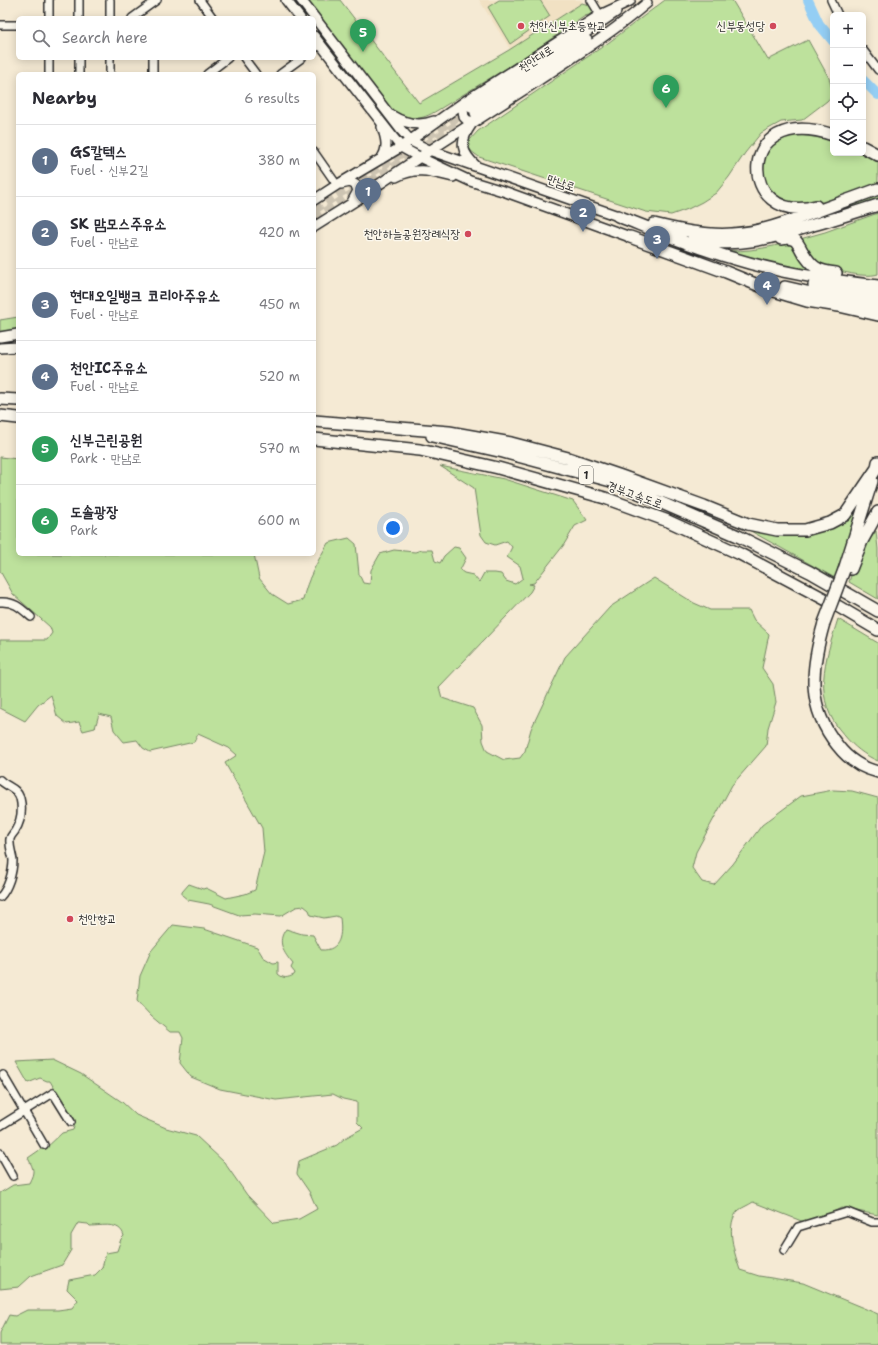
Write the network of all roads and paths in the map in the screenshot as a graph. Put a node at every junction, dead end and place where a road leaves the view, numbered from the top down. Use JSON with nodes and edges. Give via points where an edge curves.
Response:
{"nodes":[{"id":1,"x":50,"y":0,"type":"edge"},
{"id":2,"x":79,"y":0,"type":"edge"},
{"id":3,"x":110,"y":0,"type":"edge"},
{"id":4,"x":157,"y":0,"type":"edge"},
{"id":5,"x":200,"y":0,"type":"edge"},
{"id":6,"x":286,"y":0,"type":"edge"},
{"id":7,"x":301,"y":0,"type":"edge"},
{"id":8,"x":591,"y":0,"type":"edge"},
{"id":9,"x":631,"y":0,"type":"edge"},
{"id":10,"x":830,"y":0,"type":"edge"},
{"id":11,"x":649,"y":2,"type":"edge"},
{"id":12,"x":836,"y":12,"type":"edge"},
{"id":13,"x":600,"y":15,"type":"junction"},
{"id":14,"x":49,"y":16,"type":"edge"},
{"id":15,"x":79,"y":16,"type":"edge"},
{"id":16,"x":110,"y":16,"type":"edge"},
{"id":17,"x":135,"y":16,"type":"edge"},
{"id":18,"x":212,"y":16,"type":"edge"},
{"id":19,"x":298,"y":16,"type":"edge"},
{"id":20,"x":313,"y":16,"type":"edge"},
{"id":21,"x":316,"y":20,"type":"edge"},
{"id":22,"x":0,"y":24,"type":"edge"},
{"id":23,"x":16,"y":25,"type":"edge"},
{"id":24,"x":317,"y":47,"type":"edge"},
{"id":25,"x":866,"y":54,"type":"edge"},
{"id":26,"x":49,"y":60,"type":"edge"},
{"id":27,"x":79,"y":60,"type":"edge"},
{"id":28,"x":110,"y":60,"type":"edge"},
{"id":29,"x":153,"y":60,"type":"edge"},
{"id":30,"x":225,"y":60,"type":"edge"},
{"id":31,"x":246,"y":60,"type":"edge"},
{"id":32,"x":299,"y":60,"type":"edge"},
{"id":33,"x":878,"y":70,"type":"edge"},
{"id":34,"x":49,"y":72,"type":"edge"},
{"id":35,"x":79,"y":72,"type":"edge"},
{"id":36,"x":110,"y":72,"type":"edge"},
{"id":37,"x":153,"y":72,"type":"edge"},
{"id":38,"x":210,"y":72,"type":"edge"},
{"id":39,"x":254,"y":72,"type":"edge"},
{"id":40,"x":283,"y":72,"type":"edge"},
{"id":41,"x":472,"y":110,"type":"junction"},
{"id":42,"x":388,"y":114,"type":"junction"},
{"id":43,"x":446,"y":115,"type":"junction"},
{"id":44,"x":378,"y":118,"type":"junction"},
{"id":45,"x":830,"y":134,"type":"edge"},
{"id":46,"x":410,"y":140,"type":"junction"},
{"id":47,"x":402,"y":146,"type":"junction"},
{"id":48,"x":866,"y":149,"type":"edge"},
{"id":49,"x":428,"y":150,"type":"junction"},
{"id":50,"x":316,"y":155,"type":"edge"},
{"id":51,"x":878,"y":155,"type":"edge"},
{"id":52,"x":419,"y":157,"type":"junction"},
{"id":53,"x":381,"y":159,"type":"junction"},
{"id":54,"x":482,"y":169,"type":"junction"},
{"id":55,"x":470,"y":181,"type":"junction"},
{"id":56,"x":337,"y":185,"type":"junction"},
{"id":57,"x":878,"y":188,"type":"edge"},
{"id":58,"x":362,"y":196,"type":"junction"},
{"id":59,"x":316,"y":199,"type":"edge"},
{"id":60,"x":352,"y":203,"type":"junction"},
{"id":61,"x":878,"y":205,"type":"edge"},
{"id":62,"x":618,"y":216,"type":"junction"},
{"id":63,"x":316,"y":227,"type":"edge"},
{"id":64,"x":630,"y":237,"type":"junction"},
{"id":65,"x":752,"y":242,"type":"junction"},
{"id":66,"x":726,"y":272,"type":"junction"},
{"id":67,"x":878,"y":279,"type":"edge"},
{"id":68,"x":878,"y":286,"type":"edge"},
{"id":69,"x":878,"y":295,"type":"edge"},
{"id":70,"x":876,"y":312,"type":"edge"},
{"id":71,"x":16,"y":334,"type":"edge"},
{"id":72,"x":0,"y":338,"type":"edge"},
{"id":73,"x":16,"y":339,"type":"edge"},
{"id":74,"x":4,"y":348,"type":"edge"},
{"id":75,"x":16,"y":348,"type":"edge"},
{"id":76,"x":0,"y":399,"type":"edge"},
{"id":77,"x":16,"y":400,"type":"edge"},
{"id":78,"x":0,"y":416,"type":"edge"},
{"id":79,"x":16,"y":418,"type":"edge"},
{"id":80,"x":316,"y":421,"type":"edge"},
{"id":81,"x":316,"y":421,"type":"edge"},
{"id":82,"x":316,"y":439,"type":"edge"},
{"id":83,"x":878,"y":464,"type":"edge"},
{"id":84,"x":878,"y":512,"type":"edge"},
{"id":85,"x":740,"y":554,"type":"junction"},
{"id":86,"x":847,"y":572,"type":"junction"},
{"id":87,"x":0,"y":602,"type":"edge"},
{"id":88,"x":878,"y":611,"type":"edge"},
{"id":89,"x":31,"y":617,"type":"dead end"},
{"id":90,"x":828,"y":624,"type":"junction"},
{"id":91,"x":878,"y":630,"type":"edge"},
{"id":92,"x":878,"y":638,"type":"edge"},
{"id":93,"x":878,"y":766,"type":"edge"},
{"id":94,"x":878,"y":772,"type":"edge"},
{"id":95,"x":0,"y":780,"type":"edge"},
{"id":96,"x":0,"y":897,"type":"edge"},
{"id":97,"x":3,"y":1075,"type":"dead end"},
{"id":98,"x":23,"y":1111,"type":"junction"},
{"id":99,"x":71,"y":1122,"type":"dead end"},
{"id":100,"x":0,"y":1126,"type":"edge"},
{"id":101,"x":44,"y":1145,"type":"dead end"},
{"id":102,"x":0,"y":1153,"type":"edge"},
{"id":103,"x":12,"y":1176,"type":"dead end"},
{"id":104,"x":878,"y":1222,"type":"edge"},
{"id":105,"x":784,"y":1250,"type":"dead end"}],
"edges":[{"from":1,"to":14,"type":"street"},
{"from":2,"to":15,"type":"street"},
{"from":3,"to":16,"type":"street"},
{"from":4,"to":17,"type":"street"},
{"from":5,"to":18,"type":"street"},
{"from":6,"to":19,"type":"main road"},
{"from":7,"to":20,"type":"main road","name":"만남로"},
{"from":8,"to":13,"type":"street"},
{"from":9,"to":13,"type":"main road"},
{"from":9,"to":41,"type":"main road","name":"천안대로"},
{"from":10,"to":12,"type":"street"},
{"from":11,"to":41,"type":"main road","via":[[625,22]]},
{"from":13,"to":41,"type":"main road"},
{"from":21,"to":42,"type":"main road","name":"만남로"},
{"from":22,"to":23,"type":"street"},
{"from":24,"to":44,"type":"main road"},
{"from":25,"to":33,"type":"street"},
{"from":26,"to":34,"type":"street"},
{"from":27,"to":35,"type":"street"},
{"from":28,"to":36,"type":"street"},
{"from":29,"to":37,"type":"street"},
{"from":30,"to":38,"type":"street"},
{"from":31,"to":39,"type":"street"},
{"from":32,"to":40,"type":"street"},
{"from":41,"to":43,"type":"main road"},
{"from":41,"to":49,"type":"main road"},
{"from":41,"to":54,"type":"main road","via":[[463,147],[468,158]]},
{"from":42,"to":43,"type":"main road","via":[[405,122],[421,124]]},
{"from":42,"to":46,"type":"main road","name":"만남로"},
{"from":43,"to":46,"type":"main road"},
{"from":44,"to":47,"type":"main road"},
{"from":44,"to":53,"type":"main road","via":[[386,141]]},
{"from":45,"to":57,"type":"highway","via":[[816,130],[794,129],[774,136],[761,152],[758,164],[759,180],[766,195],[783,206],[800,209]]},
{"from":46,"to":47,"type":"main road"},
{"from":46,"to":49,"type":"main road","name":"만남로"},
{"from":47,"to":52,"type":"main road"},
{"from":47,"to":53,"type":"main road"},
{"from":48,"to":51,"type":"highway"},
{"from":49,"to":52,"type":"main road"},
{"from":49,"to":54,"type":"main road","name":"만남로"},
{"from":50,"to":56,"type":"street"},
{"from":52,"to":55,"type":"main road"},
{"from":52,"to":58,"type":"main road"},
{"from":53,"to":56,"type":"main road"},
{"from":54,"to":62,"type":"main road","name":"만남로"},
{"from":55,"to":58,"type":"main road","via":[[428,171],[414,171],[403,174]]},
{"from":55,"to":64,"type":"main road"},
{"from":56,"to":59,"type":"main road"},
{"from":56,"to":60,"type":"main road","via":[[347,182],[356,185],[358,192]]},
{"from":57,"to":62,"type":"highway","via":[[778,226],[731,234],[682,230]]},
{"from":58,"to":60,"type":"main road"},
{"from":60,"to":63,"type":"main road"},
{"from":61,"to":65,"type":"highway","via":[[777,237]]},
{"from":62,"to":65,"type":"highway","via":[[697,240],[735,244]]},
{"from":62,"to":68,"type":"highway","name":"만남로","via":[[732,258],[796,274]]},
{"from":64,"to":66,"type":"highway"},
{"from":64,"to":69,"type":"highway","via":[[755,272]]},
{"from":65,"to":67,"type":"highway","via":[[792,238],[809,263],[824,272]]},
{"from":66,"to":70,"type":"highway","via":[[807,301]]},
{"from":66,"to":70,"type":"highway","via":[[772,285],[864,303]]},
{"from":71,"to":72,"type":"main road"},
{"from":72,"to":73,"type":"main road"},
{"from":74,"to":75,"type":"main road"},
{"from":76,"to":77,"type":"highway"},
{"from":78,"to":79,"type":"highway"},
{"from":80,"to":83,"type":"highway","via":[[449,432],[511,443],[568,458],[665,491],[748,524],[777,530],[805,530],[830,523],[845,515]]},
{"from":81,"to":88,"type":"highway","name":"경부고속도로","number":"1","via":[[422,434],[503,452],[611,481],[738,536],[810,572]]},
{"from":82,"to":85,"type":"highway","name":"경부고속도로","number":"1","via":[[420,450],[498,468],[605,498],[668,521]]},
{"from":83,"to":86,"type":"highway"},
{"from":84,"to":86,"type":"highway"},
{"from":85,"to":91,"type":"highway","name":"경부고속도로","number":"1"},
{"from":85,"to":92,"type":"highway"},
{"from":86,"to":90,"type":"highway"},
{"from":87,"to":89,"type":"street","via":[[18,606]]},
{"from":90,"to":93,"type":"highway","via":[[820,667],[824,708],[834,729],[849,749]]},
{"from":90,"to":94,"type":"highway","via":[[818,644],[814,670],[815,694],[821,718],[833,739],[848,756],[863,767]]},
{"from":95,"to":96,"type":"street","via":[[16,791],[21,809],[21,817],[10,839],[12,869],[6,889]]},
{"from":97,"to":98,"type":"street"},
{"from":98,"to":99,"type":"street","via":[[53,1093]]},
{"from":98,"to":100,"type":"street"},
{"from":98,"to":101,"type":"street"},
{"from":102,"to":103,"type":"street"},
{"from":104,"to":105,"type":"street","via":[[847,1212],[798,1227]]}]}
